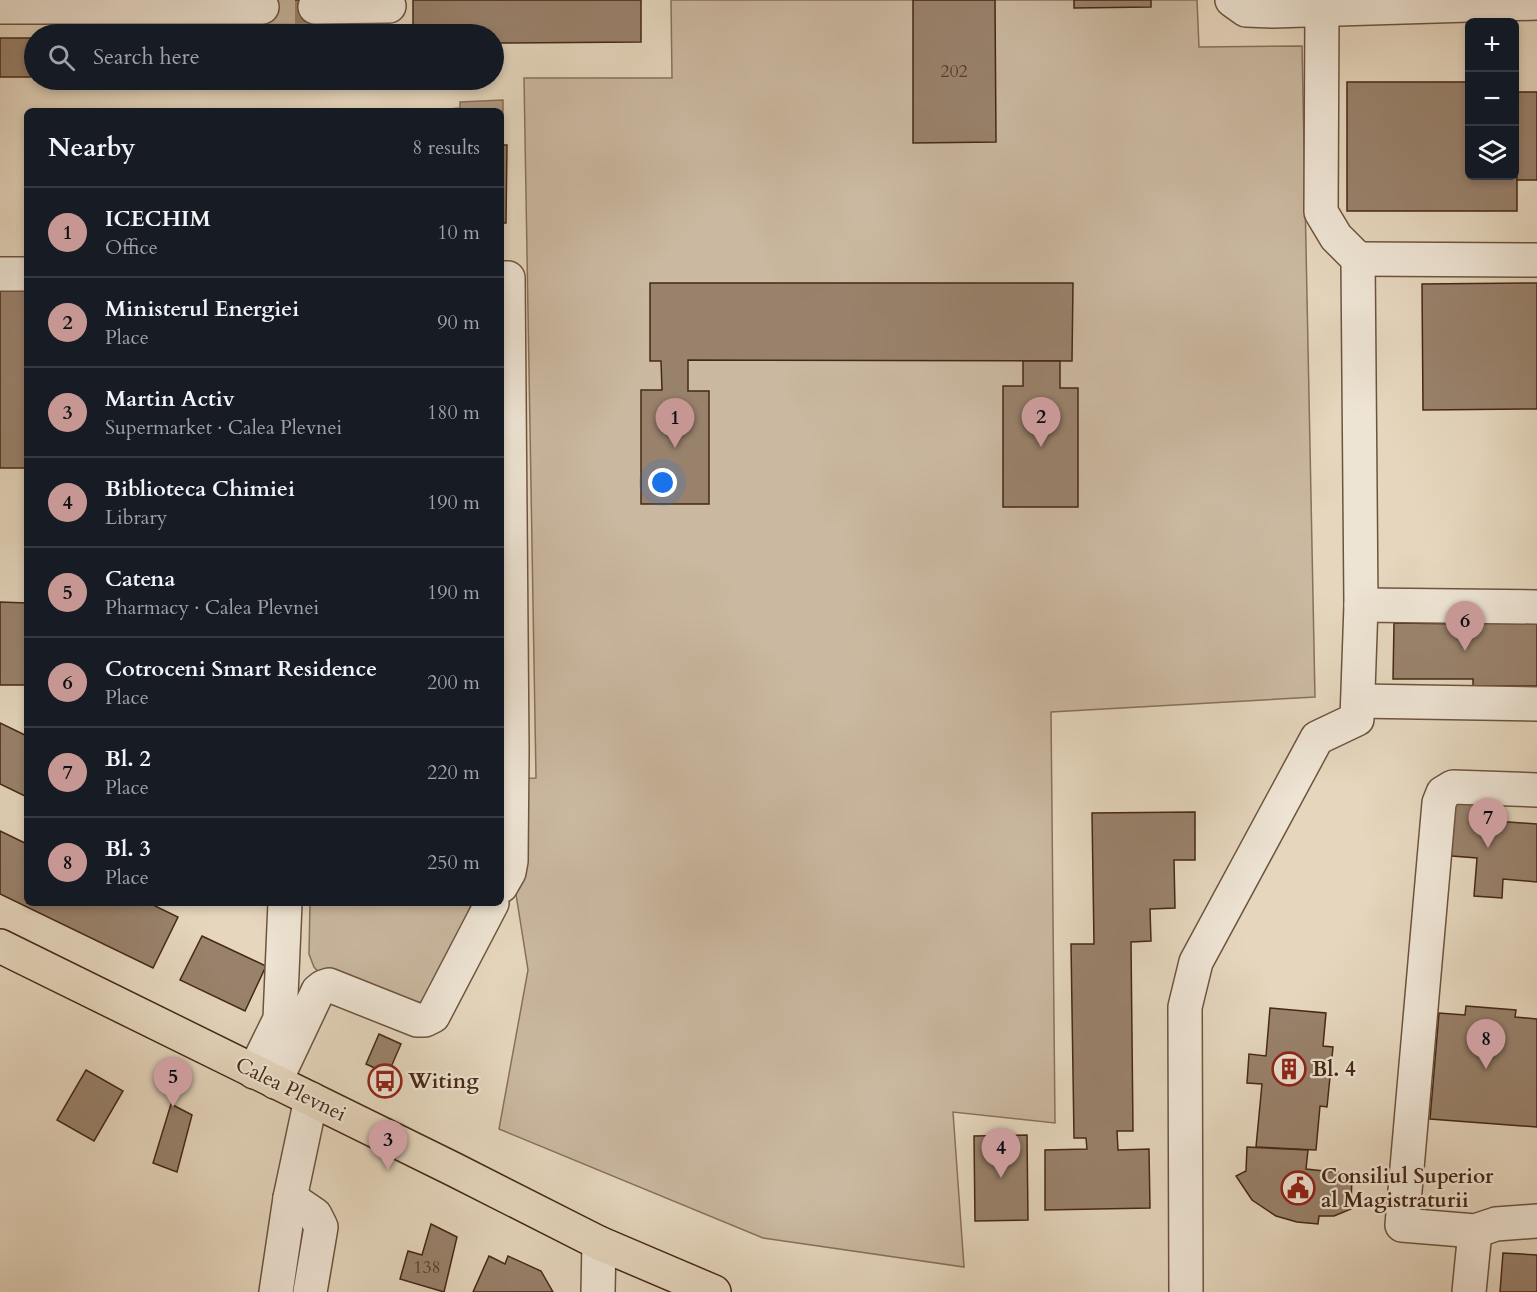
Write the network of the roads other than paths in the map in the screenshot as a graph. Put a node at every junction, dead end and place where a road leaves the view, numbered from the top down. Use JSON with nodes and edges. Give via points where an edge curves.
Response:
{"nodes":[{"id":1,"x":1232,"y":0,"type":"edge"},
{"id":2,"x":1537,"y":3,"type":"edge"},
{"id":3,"x":389,"y":6,"type":"dead end"},
{"id":4,"x":0,"y":7,"type":"edge"},
{"id":5,"x":262,"y":7,"type":"tunnel mouth"},
{"id":6,"x":315,"y":7,"type":"tunnel mouth"},
{"id":7,"x":1322,"y":10,"type":"junction"},
{"id":8,"x":1358,"y":259,"type":"junction"},
{"id":9,"x":1537,"y":260,"type":"edge"},
{"id":10,"x":0,"y":273,"type":"edge"},
{"id":11,"x":24,"y":274,"type":"edge"},
{"id":12,"x":504,"y":278,"type":"edge"},
{"id":13,"x":1361,"y":604,"type":"junction"},
{"id":14,"x":1537,"y":607,"type":"edge"},
{"id":15,"x":1358,"y":701,"type":"junction"},
{"id":16,"x":1537,"y":704,"type":"edge"},
{"id":17,"x":507,"y":751,"type":"edge"},
{"id":18,"x":1537,"y":790,"type":"edge"},
{"id":19,"x":504,"y":881,"type":"edge"},
{"id":20,"x":285,"y":906,"type":"edge"},
{"id":21,"x":490,"y":906,"type":"edge"},
{"id":22,"x":0,"y":946,"type":"edge"},
{"id":23,"x":265,"y":1077,"type":"junction"},
{"id":24,"x":311,"y":1099,"type":"junction"},
{"id":25,"x":290,"y":1198,"type":"junction"},
{"id":26,"x":1537,"y":1221,"type":"edge"},
{"id":27,"x":1475,"y":1231,"type":"junction"},
{"id":28,"x":599,"y":1243,"type":"junction"},
{"id":29,"x":276,"y":1292,"type":"edge"},
{"id":30,"x":310,"y":1292,"type":"edge"},
{"id":31,"x":598,"y":1292,"type":"edge"},
{"id":32,"x":714,"y":1292,"type":"edge"},
{"id":33,"x":1186,"y":1292,"type":"edge"},
{"id":34,"x":1469,"y":1292,"type":"edge"}],
"edges":[{"from":1,"to":7,"type":"street","via":[[1246,10]]},
{"from":2,"to":7,"type":"street"},
{"from":3,"to":6,"type":"street"},
{"from":4,"to":5,"type":"street"},
{"from":7,"to":8,"type":"street","via":[[1321,212],[1336,237]]},
{"from":8,"to":9,"type":"street"},
{"from":8,"to":13,"type":"street"},
{"from":10,"to":11,"type":"street"},
{"from":12,"to":17,"type":"street","via":[[508,278]]},
{"from":13,"to":14,"type":"street"},
{"from":13,"to":15,"type":"street"},
{"from":15,"to":16,"type":"street"},
{"from":15,"to":33,"type":"street","via":[[1357,719],[1317,738],[1196,962],[1185,1007]]},
{"from":17,"to":19,"type":"street","via":[[511,861]]},
{"from":18,"to":27,"type":"street","via":[[1453,787],[1443,793],[1438,803],[1402,1225]]},
{"from":20,"to":23,"type":"street","via":[[280,1019]]},
{"from":21,"to":23,"type":"street","via":[[433,1016],[417,1020],[329,985],[323,987]]},
{"from":22,"to":23,"type":"main road","name":"Calea Plevnei"},
{"from":23,"to":24,"type":"main road","name":"Calea Plevnei"},
{"from":24,"to":25,"type":"street"},
{"from":24,"to":28,"type":"main road","name":"Calea Plevnei"},
{"from":25,"to":29,"type":"street"},
{"from":25,"to":30,"type":"street","via":[[315,1215],[321,1227]]},
{"from":26,"to":27,"type":"street","via":[[1496,1224]]},
{"from":27,"to":34,"type":"street"},
{"from":28,"to":31,"type":"street"},
{"from":28,"to":32,"type":"main road","name":"Calea Plevnei"}]}
